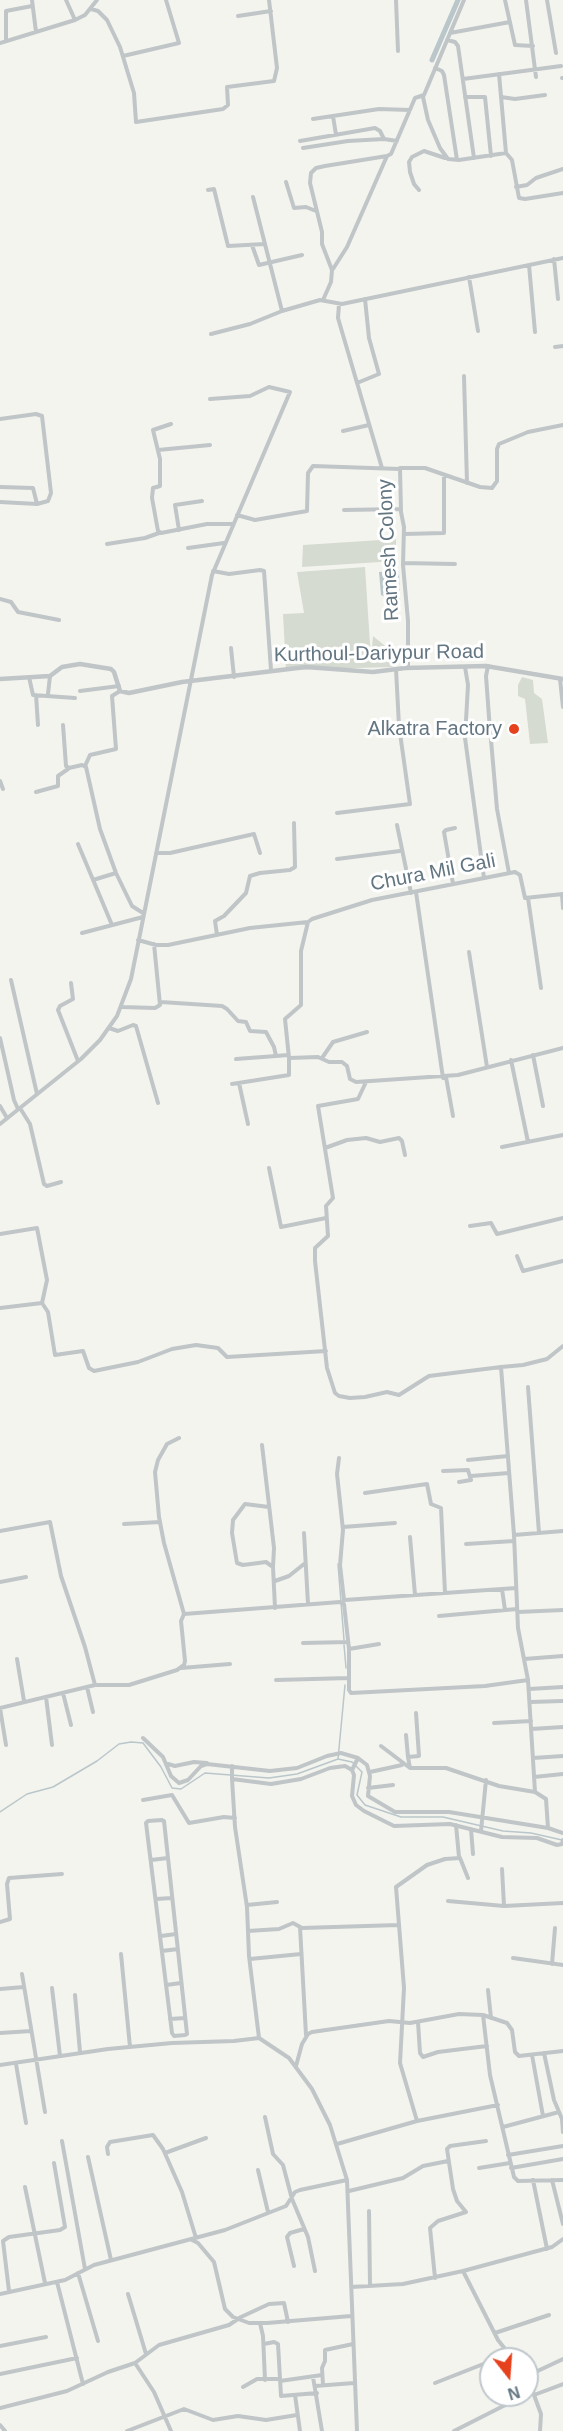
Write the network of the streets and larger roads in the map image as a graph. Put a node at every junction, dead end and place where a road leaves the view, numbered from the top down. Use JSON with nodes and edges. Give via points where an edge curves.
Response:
{"nodes":[{"id":1,"x":32,"y":0,"type":"edge"},
{"id":2,"x":66,"y":0,"type":"edge"},
{"id":3,"x":97,"y":0,"type":"edge"},
{"id":4,"x":166,"y":0,"type":"edge"},
{"id":5,"x":269,"y":0,"type":"edge"},
{"id":6,"x":396,"y":0,"type":"edge"},
{"id":7,"x":464,"y":0,"type":"edge"},
{"id":8,"x":505,"y":0,"type":"edge"},
{"id":9,"x":526,"y":0,"type":"edge"},
{"id":10,"x":547,"y":0,"type":"edge"},
{"id":11,"x":32,"y":6,"type":"junction"},
{"id":12,"x":91,"y":9,"type":"junction"},
{"id":13,"x":271,"y":11,"type":"junction"},
{"id":14,"x":238,"y":16,"type":"dead end"},
{"id":15,"x":75,"y":20,"type":"junction"},
{"id":16,"x":510,"y":22,"type":"junction"},
{"id":17,"x":36,"y":32,"type":"junction"},
{"id":18,"x":450,"y":33,"type":"junction"},
{"id":19,"x":447,"y":40,"type":"junction"},
{"id":20,"x":6,"y":41,"type":"junction"},
{"id":21,"x":0,"y":43,"type":"edge"},
{"id":22,"x":533,"y":46,"type":"junction"},
{"id":23,"x":398,"y":51,"type":"dead end"},
{"id":24,"x":556,"y":53,"type":"dead end"},
{"id":25,"x":123,"y":56,"type":"junction"},
{"id":26,"x":561,"y":66,"type":"dead end"},
{"id":27,"x":435,"y":68,"type":"junction"},
{"id":28,"x":537,"y":69,"type":"junction"},
{"id":29,"x":499,"y":74,"type":"junction"},
{"id":30,"x":536,"y":77,"type":"dead end"},
{"id":31,"x":463,"y":79,"type":"junction"},
{"id":32,"x":545,"y":95,"type":"dead end"},
{"id":33,"x":420,"y":97,"type":"junction"},
{"id":34,"x":501,"y":97,"type":"junction"},
{"id":35,"x":465,"y":98,"type":"junction"},
{"id":36,"x":410,"y":110,"type":"junction"},
{"id":37,"x":333,"y":116,"type":"junction"},
{"id":38,"x":313,"y":119,"type":"dead end"},
{"id":39,"x":336,"y":135,"type":"junction"},
{"id":40,"x":384,"y":139,"type":"junction"},
{"id":41,"x":300,"y":141,"type":"dead end"},
{"id":42,"x":397,"y":141,"type":"junction"},
{"id":43,"x":303,"y":148,"type":"dead end"},
{"id":44,"x":506,"y":153,"type":"junction"},
{"id":45,"x":387,"y":156,"type":"junction"},
{"id":46,"x":491,"y":156,"type":"junction"},
{"id":47,"x":474,"y":158,"type":"junction"},
{"id":48,"x":448,"y":159,"type":"junction"},
{"id":49,"x":457,"y":160,"type":"junction"},
{"id":50,"x":563,"y":169,"type":"edge"},
{"id":51,"x":286,"y":182,"type":"dead end"},
{"id":52,"x":516,"y":187,"type":"junction"},
{"id":53,"x":208,"y":190,"type":"dead end"},
{"id":54,"x":419,"y":190,"type":"dead end"},
{"id":55,"x":563,"y":193,"type":"edge"},
{"id":56,"x":253,"y":197,"type":"dead end"},
{"id":57,"x":317,"y":211,"type":"junction"},
{"id":58,"x":265,"y":244,"type":"junction"},
{"id":59,"x":252,"y":246,"type":"junction"},
{"id":60,"x":302,"y":255,"type":"dead end"},
{"id":61,"x":563,"y":258,"type":"edge"},
{"id":62,"x":554,"y":259,"type":"junction"},
{"id":63,"x":270,"y":264,"type":"junction"},
{"id":64,"x":529,"y":265,"type":"junction"},
{"id":65,"x":332,"y":270,"type":"junction"},
{"id":66,"x":469,"y":277,"type":"junction"},
{"id":67,"x":365,"y":299,"type":"junction"},
{"id":68,"x":558,"y":299,"type":"dead end"},
{"id":69,"x":323,"y":300,"type":"junction"},
{"id":70,"x":339,"y":304,"type":"junction"},
{"id":71,"x":282,"y":311,"type":"junction"},
{"id":72,"x":478,"y":331,"type":"dead end"},
{"id":73,"x":535,"y":332,"type":"dead end"},
{"id":74,"x":211,"y":334,"type":"dead end"},
{"id":75,"x":563,"y":346,"type":"edge"},
{"id":76,"x":555,"y":347,"type":"dead end"},
{"id":77,"x":464,"y":376,"type":"dead end"},
{"id":78,"x":357,"y":383,"type":"junction"},
{"id":79,"x":210,"y":399,"type":"dead end"},
{"id":80,"x":0,"y":419,"type":"edge"},
{"id":81,"x":171,"y":424,"type":"dead end"},
{"id":82,"x":369,"y":425,"type":"junction"},
{"id":83,"x":563,"y":425,"type":"edge"},
{"id":84,"x":343,"y":431,"type":"dead end"},
{"id":85,"x":210,"y":445,"type":"dead end"},
{"id":86,"x":158,"y":450,"type":"junction"},
{"id":87,"x":382,"y":468,"type":"junction"},
{"id":88,"x":401,"y":468,"type":"junction"},
{"id":89,"x":444,"y":475,"type":"junction"},
{"id":90,"x":467,"y":483,"type":"junction"},
{"id":91,"x":0,"y":487,"type":"edge"},
{"id":92,"x":202,"y":501,"type":"dead end"},
{"id":93,"x":0,"y":502,"type":"edge"},
{"id":94,"x":37,"y":504,"type":"junction"},
{"id":95,"x":401,"y":508,"type":"junction"},
{"id":96,"x":344,"y":510,"type":"dead end"},
{"id":97,"x":237,"y":515,"type":"junction"},
{"id":98,"x":232,"y":524,"type":"junction"},
{"id":99,"x":179,"y":530,"type":"junction"},
{"id":100,"x":159,"y":533,"type":"junction"},
{"id":101,"x":404,"y":534,"type":"junction"},
{"id":102,"x":224,"y":543,"type":"junction"},
{"id":103,"x":107,"y":544,"type":"dead end"},
{"id":104,"x":188,"y":548,"type":"dead end"},
{"id":105,"x":403,"y":563,"type":"junction"},
{"id":106,"x":455,"y":564,"type":"dead end"},
{"id":107,"x":213,"y":571,"type":"junction"},
{"id":108,"x":0,"y":598,"type":"edge"},
{"id":109,"x":59,"y":620,"type":"dead end"},
{"id":110,"x":231,"y":648,"type":"dead end"},
{"id":111,"x":488,"y":666,"type":"junction"},
{"id":112,"x":465,"y":667,"type":"junction"},
{"id":113,"x":408,"y":668,"type":"junction"},
{"id":114,"x":396,"y":669,"type":"junction"},
{"id":115,"x":271,"y":670,"type":"junction"},
{"id":116,"x":50,"y":676,"type":"junction"},
{"id":117,"x":29,"y":677,"type":"junction"},
{"id":118,"x":234,"y":677,"type":"junction"},
{"id":119,"x":0,"y":679,"type":"edge"},
{"id":120,"x":561,"y":679,"type":"edge"},
{"id":121,"x":191,"y":682,"type":"junction"},
{"id":122,"x":120,"y":688,"type":"junction"},
{"id":123,"x":80,"y":691,"type":"dead end"},
{"id":124,"x":48,"y":694,"type":"junction"},
{"id":125,"x":36,"y":695,"type":"junction"},
{"id":126,"x":75,"y":698,"type":"dead end"},
{"id":127,"x":563,"y":707,"type":"edge"},
{"id":128,"x":38,"y":725,"type":"dead end"},
{"id":129,"x":63,"y":725,"type":"dead end"},
{"id":130,"x":85,"y":766,"type":"junction"},
{"id":131,"x":69,"y":768,"type":"junction"},
{"id":132,"x":0,"y":781,"type":"edge"},
{"id":133,"x":3,"y":789,"type":"dead end"},
{"id":134,"x":36,"y":792,"type":"dead end"},
{"id":135,"x":337,"y":813,"type":"dead end"},
{"id":136,"x":294,"y":823,"type":"dead end"},
{"id":137,"x":397,"y":825,"type":"dead end"},
{"id":138,"x":455,"y":828,"type":"dead end"},
{"id":139,"x":78,"y":844,"type":"dead end"},
{"id":140,"x":400,"y":851,"type":"junction"},
{"id":141,"x":156,"y":853,"type":"junction"},
{"id":142,"x":260,"y":854,"type":"dead end"},
{"id":143,"x":337,"y":859,"type":"dead end"},
{"id":144,"x":116,"y":873,"type":"junction"},
{"id":145,"x":509,"y":873,"type":"junction"},
{"id":146,"x":484,"y":878,"type":"junction"},
{"id":147,"x":93,"y":880,"type":"junction"},
{"id":148,"x":453,"y":884,"type":"junction"},
{"id":149,"x":416,"y":892,"type":"junction"},
{"id":150,"x":411,"y":893,"type":"junction"},
{"id":151,"x":562,"y":894,"type":"edge"},
{"id":152,"x":528,"y":898,"type":"junction"},
{"id":153,"x":563,"y":908,"type":"edge"},
{"id":154,"x":143,"y":915,"type":"junction"},
{"id":155,"x":312,"y":920,"type":"junction"},
{"id":156,"x":112,"y":926,"type":"junction"},
{"id":157,"x":82,"y":933,"type":"dead end"},
{"id":158,"x":217,"y":935,"type":"junction"},
{"id":159,"x":138,"y":940,"type":"junction"},
{"id":160,"x":154,"y":944,"type":"junction"},
{"id":161,"x":469,"y":952,"type":"dead end"},
{"id":162,"x":11,"y":980,"type":"dead end"},
{"id":163,"x":70,"y":983,"type":"dead end"},
{"id":164,"x":541,"y":988,"type":"dead end"},
{"id":165,"x":161,"y":1002,"type":"junction"},
{"id":166,"x":121,"y":1007,"type":"junction"},
{"id":167,"x":109,"y":1028,"type":"junction"},
{"id":168,"x":367,"y":1032,"type":"dead end"},
{"id":169,"x":0,"y":1038,"type":"edge"},
{"id":170,"x":563,"y":1048,"type":"edge"},
{"id":171,"x":533,"y":1055,"type":"junction"},
{"id":172,"x":276,"y":1056,"type":"junction"},
{"id":173,"x":289,"y":1057,"type":"junction"},
{"id":174,"x":322,"y":1058,"type":"junction"},
{"id":175,"x":236,"y":1059,"type":"dead end"},
{"id":176,"x":511,"y":1060,"type":"junction"},
{"id":177,"x":78,"y":1061,"type":"junction"},
{"id":178,"x":487,"y":1067,"type":"junction"},
{"id":179,"x":444,"y":1077,"type":"junction"},
{"id":180,"x":366,"y":1082,"type":"junction"},
{"id":181,"x":232,"y":1083,"type":"dead end"},
{"id":182,"x":239,"y":1083,"type":"junction"},
{"id":183,"x":37,"y":1094,"type":"junction"},
{"id":184,"x":158,"y":1103,"type":"dead end"},
{"id":185,"x":0,"y":1106,"type":"edge"},
{"id":186,"x":543,"y":1106,"type":"dead end"},
{"id":187,"x":19,"y":1108,"type":"junction"},
{"id":188,"x":453,"y":1116,"type":"dead end"},
{"id":189,"x":7,"y":1119,"type":"junction"},
{"id":190,"x":0,"y":1124,"type":"edge"},
{"id":191,"x":248,"y":1124,"type":"dead end"},
{"id":192,"x":563,"y":1135,"type":"edge"},
{"id":193,"x":528,"y":1142,"type":"junction"},
{"id":194,"x":502,"y":1147,"type":"dead end"},
{"id":195,"x":325,"y":1148,"type":"junction"},
{"id":196,"x":405,"y":1155,"type":"dead end"},
{"id":197,"x":269,"y":1168,"type":"dead end"},
{"id":198,"x":61,"y":1182,"type":"dead end"},
{"id":199,"x":326,"y":1218,"type":"junction"},
{"id":200,"x":563,"y":1218,"type":"edge"},
{"id":201,"x":470,"y":1226,"type":"dead end"},
{"id":202,"x":0,"y":1234,"type":"edge"},
{"id":203,"x":517,"y":1256,"type":"dead end"},
{"id":204,"x":563,"y":1261,"type":"edge"},
{"id":205,"x":42,"y":1302,"type":"junction"},
{"id":206,"x":0,"y":1308,"type":"edge"},
{"id":207,"x":563,"y":1346,"type":"edge"},
{"id":208,"x":326,"y":1351,"type":"junction"},
{"id":209,"x":501,"y":1367,"type":"junction"},
{"id":210,"x":528,"y":1387,"type":"dead end"},
{"id":211,"x":179,"y":1438,"type":"dead end"},
{"id":212,"x":262,"y":1444,"type":"dead end"},
{"id":213,"x":508,"y":1456,"type":"junction"},
{"id":214,"x":339,"y":1458,"type":"dead end"},
{"id":215,"x":468,"y":1460,"type":"dead end"},
{"id":216,"x":443,"y":1471,"type":"dead end"},
{"id":217,"x":509,"y":1473,"type":"junction"},
{"id":218,"x":470,"y":1476,"type":"junction"},
{"id":219,"x":459,"y":1482,"type":"dead end"},
{"id":220,"x":365,"y":1493,"type":"dead end"},
{"id":221,"x":269,"y":1507,"type":"junction"},
{"id":222,"x":160,"y":1522,"type":"junction"},
{"id":223,"x":395,"y":1523,"type":"dead end"},
{"id":224,"x":123,"y":1524,"type":"dead end"},
{"id":225,"x":343,"y":1527,"type":"junction"},
{"id":226,"x":0,"y":1531,"type":"edge"},
{"id":227,"x":563,"y":1531,"type":"edge"},
{"id":228,"x":304,"y":1533,"type":"dead end"},
{"id":229,"x":539,"y":1533,"type":"junction"},
{"id":230,"x":514,"y":1534,"type":"junction"},
{"id":231,"x":410,"y":1537,"type":"dead end"},
{"id":232,"x":514,"y":1542,"type":"junction"},
{"id":233,"x":466,"y":1544,"type":"dead end"},
{"id":234,"x":305,"y":1564,"type":"junction"},
{"id":235,"x":273,"y":1567,"type":"junction"},
{"id":236,"x":26,"y":1576,"type":"dead end"},
{"id":237,"x":275,"y":1581,"type":"junction"},
{"id":238,"x":0,"y":1582,"type":"edge"},
{"id":239,"x":516,"y":1588,"type":"junction"},
{"id":240,"x":502,"y":1589,"type":"junction"},
{"id":241,"x":446,"y":1593,"type":"junction"},
{"id":242,"x":415,"y":1595,"type":"junction"},
{"id":243,"x":342,"y":1602,"type":"junction"},
{"id":244,"x":308,"y":1605,"type":"junction"},
{"id":245,"x":275,"y":1608,"type":"junction"},
{"id":246,"x":505,"y":1610,"type":"junction"},
{"id":247,"x":563,"y":1610,"type":"edge"},
{"id":248,"x":517,"y":1611,"type":"junction"},
{"id":249,"x":184,"y":1614,"type":"junction"},
{"id":250,"x":439,"y":1616,"type":"dead end"},
{"id":251,"x":348,"y":1642,"type":"junction"},
{"id":252,"x":303,"y":1643,"type":"dead end"},
{"id":253,"x":379,"y":1644,"type":"dead end"},
{"id":254,"x":349,"y":1649,"type":"junction"},
{"id":255,"x":563,"y":1656,"type":"edge"},
{"id":256,"x":17,"y":1659,"type":"dead end"},
{"id":257,"x":524,"y":1659,"type":"junction"},
{"id":258,"x":230,"y":1664,"type":"dead end"},
{"id":259,"x":181,"y":1668,"type":"junction"},
{"id":260,"x":350,"y":1678,"type":"junction"},
{"id":261,"x":276,"y":1680,"type":"dead end"},
{"id":262,"x":528,"y":1680,"type":"junction"},
{"id":263,"x":95,"y":1685,"type":"junction"},
{"id":264,"x":87,"y":1687,"type":"junction"},
{"id":265,"x":563,"y":1687,"type":"edge"},
{"id":266,"x":529,"y":1689,"type":"junction"},
{"id":267,"x":63,"y":1693,"type":"junction"},
{"id":268,"x":46,"y":1697,"type":"junction"},
{"id":269,"x":24,"y":1701,"type":"junction"},
{"id":270,"x":563,"y":1701,"type":"edge"},
{"id":271,"x":530,"y":1702,"type":"junction"},
{"id":272,"x":0,"y":1708,"type":"edge"},
{"id":273,"x":93,"y":1712,"type":"dead end"},
{"id":274,"x":416,"y":1713,"type":"dead end"},
{"id":275,"x":531,"y":1721,"type":"junction"},
{"id":276,"x":494,"y":1723,"type":"dead end"},
{"id":277,"x":71,"y":1725,"type":"dead end"},
{"id":278,"x":563,"y":1727,"type":"edge"},
{"id":279,"x":531,"y":1729,"type":"junction"},
{"id":280,"x":406,"y":1735,"type":"dead end"},
{"id":281,"x":143,"y":1738,"type":"dead end"},
{"id":282,"x":6,"y":1745,"type":"dead end"},
{"id":283,"x":52,"y":1745,"type":"dead end"},
{"id":284,"x":381,"y":1746,"type":"dead end"},
{"id":285,"x":563,"y":1756,"type":"edge"},
{"id":286,"x":408,"y":1757,"type":"junction"},
{"id":287,"x":533,"y":1758,"type":"junction"},
{"id":288,"x":357,"y":1759,"type":"junction"},
{"id":289,"x":167,"y":1764,"type":"junction"},
{"id":290,"x":211,"y":1765,"type":"junction"},
{"id":291,"x":403,"y":1765,"type":"junction"},
{"id":292,"x":232,"y":1767,"type":"junction"},
{"id":293,"x":410,"y":1768,"type":"junction"},
{"id":294,"x":352,"y":1769,"type":"junction"},
{"id":295,"x":370,"y":1772,"type":"junction"},
{"id":296,"x":563,"y":1774,"type":"edge"},
{"id":297,"x":534,"y":1777,"type":"junction"},
{"id":298,"x":231,"y":1778,"type":"junction"},
{"id":299,"x":486,"y":1780,"type":"junction"},
{"id":300,"x":393,"y":1785,"type":"dead end"},
{"id":301,"x":368,"y":1788,"type":"junction"},
{"id":302,"x":535,"y":1792,"type":"junction"},
{"id":303,"x":143,"y":1800,"type":"dead end"},
{"id":304,"x":235,"y":1818,"type":"junction"},
{"id":305,"x":483,"y":1818,"type":"junction"},
{"id":306,"x":456,"y":1825,"type":"junction"},
{"id":307,"x":548,"y":1828,"type":"junction"},
{"id":308,"x":471,"y":1829,"type":"junction"},
{"id":309,"x":481,"y":1831,"type":"junction"},
{"id":310,"x":563,"y":1833,"type":"edge"},
{"id":311,"x":563,"y":1842,"type":"edge"},
{"id":312,"x":473,"y":1854,"type":"dead end"},
{"id":313,"x":459,"y":1857,"type":"junction"},
{"id":314,"x":168,"y":1858,"type":"junction"},
{"id":315,"x":151,"y":1860,"type":"junction"},
{"id":316,"x":502,"y":1869,"type":"dead end"},
{"id":317,"x":62,"y":1874,"type":"dead end"},
{"id":318,"x":468,"y":1878,"type":"dead end"},
{"id":319,"x":172,"y":1898,"type":"junction"},
{"id":320,"x":156,"y":1899,"type":"junction"},
{"id":321,"x":448,"y":1901,"type":"dead end"},
{"id":322,"x":277,"y":1902,"type":"dead end"},
{"id":323,"x":563,"y":1903,"type":"edge"},
{"id":324,"x":247,"y":1905,"type":"junction"},
{"id":325,"x":504,"y":1906,"type":"junction"},
{"id":326,"x":0,"y":1922,"type":"edge"},
{"id":327,"x":398,"y":1924,"type":"junction"},
{"id":328,"x":300,"y":1927,"type":"junction"},
{"id":329,"x":555,"y":1928,"type":"dead end"},
{"id":330,"x":248,"y":1931,"type":"junction"},
{"id":331,"x":176,"y":1934,"type":"junction"},
{"id":332,"x":161,"y":1936,"type":"junction"},
{"id":333,"x":178,"y":1949,"type":"junction"},
{"id":334,"x":162,"y":1951,"type":"junction"},
{"id":335,"x":121,"y":1954,"type":"dead end"},
{"id":336,"x":302,"y":1954,"type":"junction"},
{"id":337,"x":513,"y":1958,"type":"dead end"},
{"id":338,"x":250,"y":1959,"type":"junction"},
{"id":339,"x":552,"y":1964,"type":"junction"},
{"id":340,"x":563,"y":1965,"type":"edge"},
{"id":341,"x":22,"y":1974,"type":"dead end"},
{"id":342,"x":181,"y":1983,"type":"junction"},
{"id":343,"x":166,"y":1984,"type":"junction"},
{"id":344,"x":24,"y":1987,"type":"junction"},
{"id":345,"x":52,"y":1988,"type":"dead end"},
{"id":346,"x":0,"y":1989,"type":"edge"},
{"id":347,"x":488,"y":1990,"type":"dead end"},
{"id":348,"x":75,"y":1995,"type":"dead end"},
{"id":349,"x":483,"y":2015,"type":"junction"},
{"id":350,"x":185,"y":2018,"type":"junction"},
{"id":351,"x":491,"y":2018,"type":"junction"},
{"id":352,"x":170,"y":2019,"type":"junction"},
{"id":353,"x":402,"y":2022,"type":"junction"},
{"id":354,"x":418,"y":2022,"type":"junction"},
{"id":355,"x":31,"y":2031,"type":"junction"},
{"id":356,"x":0,"y":2033,"type":"edge"},
{"id":357,"x":179,"y":2036,"type":"junction"},
{"id":358,"x":306,"y":2036,"type":"junction"},
{"id":359,"x":259,"y":2038,"type":"junction"},
{"id":360,"x":180,"y":2043,"type":"junction"},
{"id":361,"x":487,"y":2046,"type":"junction"},
{"id":362,"x":130,"y":2047,"type":"junction"},
{"id":363,"x":563,"y":2051,"type":"edge"},
{"id":364,"x":80,"y":2052,"type":"junction"},
{"id":365,"x":544,"y":2053,"type":"junction"},
{"id":366,"x":532,"y":2055,"type":"junction"},
{"id":367,"x":60,"y":2056,"type":"junction"},
{"id":368,"x":35,"y":2061,"type":"junction"},
{"id":369,"x":16,"y":2064,"type":"junction"},
{"id":370,"x":0,"y":2065,"type":"edge"},
{"id":371,"x":296,"y":2066,"type":"junction"},
{"id":372,"x":498,"y":2105,"type":"junction"},
{"id":373,"x":45,"y":2112,"type":"dead end"},
{"id":374,"x":559,"y":2112,"type":"junction"},
{"id":375,"x":543,"y":2116,"type":"junction"},
{"id":376,"x":265,"y":2117,"type":"dead end"},
{"id":377,"x":417,"y":2121,"type":"junction"},
{"id":378,"x":26,"y":2123,"type":"dead end"},
{"id":379,"x":563,"y":2126,"type":"edge"},
{"id":380,"x":502,"y":2127,"type":"junction"},
{"id":381,"x":563,"y":2132,"type":"edge"},
{"id":382,"x":206,"y":2138,"type":"dead end"},
{"id":383,"x":62,"y":2141,"type":"dead end"},
{"id":384,"x":486,"y":2141,"type":"dead end"},
{"id":385,"x":337,"y":2144,"type":"junction"},
{"id":386,"x":563,"y":2146,"type":"edge"},
{"id":387,"x":165,"y":2153,"type":"junction"},
{"id":388,"x":108,"y":2154,"type":"dead end"},
{"id":389,"x":508,"y":2155,"type":"junction"},
{"id":390,"x":88,"y":2157,"type":"dead end"},
{"id":391,"x":563,"y":2159,"type":"edge"},
{"id":392,"x":448,"y":2162,"type":"junction"},
{"id":393,"x":54,"y":2163,"type":"dead end"},
{"id":394,"x":511,"y":2166,"type":"junction"},
{"id":395,"x":479,"y":2168,"type":"dead end"},
{"id":396,"x":258,"y":2170,"type":"dead end"},
{"id":397,"x":347,"y":2180,"type":"junction"},
{"id":398,"x":533,"y":2180,"type":"junction"},
{"id":399,"x":552,"y":2180,"type":"junction"},
{"id":400,"x":563,"y":2180,"type":"edge"},
{"id":401,"x":25,"y":2187,"type":"dead end"},
{"id":402,"x":349,"y":2191,"type":"junction"},
{"id":403,"x":292,"y":2199,"type":"junction"},
{"id":404,"x":369,"y":2211,"type":"dead end"},
{"id":405,"x":268,"y":2212,"type":"junction"},
{"id":406,"x":563,"y":2224,"type":"edge"},
{"id":407,"x":304,"y":2229,"type":"junction"},
{"id":408,"x":34,"y":2233,"type":"junction"},
{"id":409,"x":194,"y":2239,"type":"junction"},
{"id":410,"x":563,"y":2239,"type":"edge"},
{"id":411,"x":557,"y":2245,"type":"junction"},
{"id":412,"x":563,"y":2248,"type":"edge"},
{"id":413,"x":547,"y":2249,"type":"junction"},
{"id":414,"x":111,"y":2260,"type":"junction"},
{"id":415,"x":294,"y":2266,"type":"dead end"},
{"id":416,"x":85,"y":2269,"type":"junction"},
{"id":417,"x":315,"y":2271,"type":"dead end"},
{"id":418,"x":464,"y":2271,"type":"junction"},
{"id":419,"x":78,"y":2273,"type":"junction"},
{"id":420,"x":435,"y":2277,"type":"junction"},
{"id":421,"x":57,"y":2282,"type":"junction"},
{"id":422,"x":45,"y":2284,"type":"junction"},
{"id":423,"x":370,"y":2286,"type":"junction"},
{"id":424,"x":351,"y":2287,"type":"junction"},
{"id":425,"x":9,"y":2291,"type":"junction"},
{"id":426,"x":0,"y":2294,"type":"edge"},
{"id":427,"x":128,"y":2294,"type":"dead end"},
{"id":428,"x":549,"y":2315,"type":"dead end"},
{"id":429,"x":351,"y":2316,"type":"junction"},
{"id":430,"x":237,"y":2319,"type":"junction"},
{"id":431,"x":288,"y":2322,"type":"junction"},
{"id":432,"x":260,"y":2323,"type":"junction"},
{"id":433,"x":495,"y":2333,"type":"junction"},
{"id":434,"x":45,"y":2337,"type":"dead end"},
{"id":435,"x":98,"y":2341,"type":"dead end"},
{"id":436,"x":264,"y":2344,"type":"junction"},
{"id":437,"x":353,"y":2344,"type":"junction"},
{"id":438,"x":0,"y":2346,"type":"edge"},
{"id":439,"x":504,"y":2347,"type":"edge"},
{"id":440,"x":146,"y":2354,"type":"junction"},
{"id":441,"x":77,"y":2358,"type":"junction"},
{"id":442,"x":563,"y":2359,"type":"edge"},
{"id":443,"x":135,"y":2363,"type":"junction"},
{"id":444,"x":479,"y":2366,"type":"edge"},
{"id":445,"x":539,"y":2370,"type":"edge"},
{"id":446,"x":0,"y":2374,"type":"edge"},
{"id":447,"x":322,"y":2375,"type":"junction"},
{"id":448,"x":313,"y":2377,"type":"junction"},
{"id":449,"x":265,"y":2380,"type":"junction"},
{"id":450,"x":280,"y":2380,"type":"junction"},
{"id":451,"x":354,"y":2383,"type":"junction"},
{"id":452,"x":435,"y":2383,"type":"dead end"},
{"id":453,"x":83,"y":2384,"type":"junction"},
{"id":454,"x":563,"y":2384,"type":"edge"},
{"id":455,"x":324,"y":2385,"type":"junction"},
{"id":456,"x":315,"y":2386,"type":"junction"},
{"id":457,"x":243,"y":2387,"type":"dead end"},
{"id":458,"x":539,"y":2390,"type":"edge"},
{"id":459,"x":316,"y":2393,"type":"junction"},
{"id":460,"x":295,"y":2395,"type":"junction"},
{"id":461,"x":501,"y":2407,"type":"edge"},
{"id":462,"x":538,"y":2407,"type":"edge"},
{"id":463,"x":0,"y":2408,"type":"edge"},
{"id":464,"x":164,"y":2415,"type":"junction"},
{"id":465,"x":297,"y":2415,"type":"junction"},
{"id":466,"x":0,"y":2425,"type":"edge"},
{"id":467,"x":5,"y":2431,"type":"edge"},
{"id":468,"x":127,"y":2431,"type":"edge"},
{"id":469,"x":171,"y":2431,"type":"edge"},
{"id":470,"x":300,"y":2431,"type":"edge"},
{"id":471,"x":322,"y":2431,"type":"edge"},
{"id":472,"x":357,"y":2431,"type":"edge"},
{"id":473,"x":454,"y":2431,"type":"edge"},
{"id":474,"x":540,"y":2431,"type":"edge"}],
"edges":[{"from":1,"to":11,"type":"street"},
{"from":2,"to":15,"type":"street"},
{"from":3,"to":12,"type":"street"},
{"from":4,"to":25,"type":"street","via":[[179,43]]},
{"from":5,"to":13,"type":"street"},
{"from":6,"to":23,"type":"street"},
{"from":7,"to":18,"type":"street"},
{"from":8,"to":16,"type":"street"},
{"from":9,"to":22,"type":"street"},
{"from":10,"to":24,"type":"street"},
{"from":11,"to":17,"type":"street"},
{"from":11,"to":20,"type":"street","via":[[6,11]]},
{"from":12,"to":15,"type":"street"},
{"from":12,"to":25,"type":"street","via":[[98,10],[107,20]]},
{"from":13,"to":14,"type":"street"},
{"from":13,"to":25,"type":"street","via":[[276,78],[227,87],[228,105],[223,109],[136,122],[134,93]]},
{"from":15,"to":17,"type":"street"},
{"from":16,"to":18,"type":"street"},
{"from":16,"to":22,"type":"street","via":[[515,45]]},
{"from":17,"to":20,"type":"street"},
{"from":18,"to":19,"type":"street"},
{"from":19,"to":27,"type":"street"},
{"from":19,"to":31,"type":"street","via":[[458,46]]},
{"from":20,"to":21,"type":"street"},
{"from":22,"to":28,"type":"street"},
{"from":26,"to":28,"type":"street"},
{"from":27,"to":33,"type":"street"},
{"from":27,"to":49,"type":"street","via":[[444,75]]},
{"from":28,"to":29,"type":"street"},
{"from":28,"to":30,"type":"street"},
{"from":29,"to":31,"type":"street"},
{"from":29,"to":34,"type":"street"},
{"from":31,"to":35,"type":"street"},
{"from":32,"to":34,"type":"street"},
{"from":33,"to":36,"type":"street"},
{"from":33,"to":48,"type":"street"},
{"from":34,"to":44,"type":"street"},
{"from":35,"to":46,"type":"street","via":[[485,97]]},
{"from":35,"to":47,"type":"street"},
{"from":36,"to":37,"type":"street","via":[[379,109]]},
{"from":36,"to":42,"type":"street"},
{"from":37,"to":38,"type":"street"},
{"from":37,"to":39,"type":"street"},
{"from":39,"to":40,"type":"street","via":[[375,128]]},
{"from":39,"to":41,"type":"street"},
{"from":40,"to":42,"type":"street"},
{"from":40,"to":43,"type":"street"},
{"from":42,"to":45,"type":"street"},
{"from":44,"to":46,"type":"street"},
{"from":44,"to":52,"type":"street","via":[[512,160]]},
{"from":45,"to":57,"type":"street","via":[[314,170],[310,183]]},
{"from":45,"to":65,"type":"street","via":[[347,247]]},
{"from":46,"to":47,"type":"street"},
{"from":47,"to":49,"type":"street"},
{"from":48,"to":49,"type":"street"},
{"from":48,"to":54,"type":"street","via":[[424,151],[412,157],[410,172]]},
{"from":50,"to":52,"type":"street"},
{"from":51,"to":57,"type":"street","via":[[294,208]]},
{"from":52,"to":55,"type":"street","via":[[521,199]]},
{"from":53,"to":59,"type":"street","via":[[214,189],[228,246]]},
{"from":56,"to":58,"type":"street"},
{"from":57,"to":65,"type":"street","via":[[322,244]]},
{"from":58,"to":59,"type":"street"},
{"from":58,"to":63,"type":"street"},
{"from":59,"to":63,"type":"street","via":[[256,263]]},
{"from":60,"to":63,"type":"street"},
{"from":61,"to":62,"type":"street"},
{"from":62,"to":64,"type":"street"},
{"from":62,"to":68,"type":"street"},
{"from":63,"to":71,"type":"street"},
{"from":64,"to":66,"type":"street"},
{"from":64,"to":73,"type":"street"},
{"from":65,"to":69,"type":"street"},
{"from":66,"to":67,"type":"street"},
{"from":66,"to":72,"type":"street"},
{"from":67,"to":70,"type":"street"},
{"from":67,"to":78,"type":"street","via":[[369,338],[379,374]]},
{"from":69,"to":70,"type":"street"},
{"from":69,"to":71,"type":"street"},
{"from":70,"to":78,"type":"street","via":[[337,316]]},
{"from":71,"to":74,"type":"street"},
{"from":75,"to":76,"type":"street"},
{"from":77,"to":90,"type":"street"},
{"from":78,"to":82,"type":"street"},
{"from":79,"to":97,"type":"street","via":[[250,396],[267,387],[290,392]]},
{"from":80,"to":94,"type":"street","via":[[42,416],[51,493],[48,501]]},
{"from":81,"to":86,"type":"street","via":[[153,430]]},
{"from":82,"to":84,"type":"street"},
{"from":82,"to":87,"type":"street"},
{"from":83,"to":90,"type":"street","via":[[528,432],[499,444],[495,486]]},
{"from":85,"to":86,"type":"street"},
{"from":86,"to":100,"type":"street","via":[[161,485],[153,489],[152,498]]},
{"from":87,"to":88,"type":"street"},
{"from":87,"to":97,"type":"street","via":[[313,466],[308,473],[306,512],[255,520]]},
{"from":88,"to":89,"type":"street","via":[[425,468]]},
{"from":88,"to":95,"type":"street","name":"Ramesh Colony"},
{"from":89,"to":90,"type":"street"},
{"from":89,"to":101,"type":"street","via":[[444,533]]},
{"from":91,"to":94,"type":"street","via":[[33,488]]},
{"from":92,"to":99,"type":"street","via":[[176,504]]},
{"from":93,"to":94,"type":"street"},
{"from":95,"to":96,"type":"street"},
{"from":95,"to":101,"type":"street","name":"Ramesh Colony"},
{"from":97,"to":98,"type":"street"},
{"from":98,"to":99,"type":"street"},
{"from":98,"to":102,"type":"street"},
{"from":99,"to":100,"type":"street"},
{"from":100,"to":103,"type":"street"},
{"from":101,"to":105,"type":"street","name":"Ramesh Colony"},
{"from":102,"to":104,"type":"street"},
{"from":102,"to":107,"type":"street"},
{"from":105,"to":106,"type":"street"},
{"from":105,"to":113,"type":"street","name":"Ramesh Colony"},
{"from":107,"to":115,"type":"street","via":[[228,574],[263,570]]},
{"from":107,"to":121,"type":"street"},
{"from":108,"to":109,"type":"street","via":[[11,602],[20,612]]},
{"from":110,"to":118,"type":"street"},
{"from":111,"to":112,"type":"street","name":"Kurthoul-Dariypur Road"},
{"from":111,"to":120,"type":"street","name":"Kurthoul-Dariypur Road"},
{"from":111,"to":145,"type":"street","via":[[497,809]]},
{"from":112,"to":113,"type":"street","name":"Kurthoul-Dariypur Road"},
{"from":112,"to":146,"type":"street","via":[[465,738]]},
{"from":113,"to":114,"type":"street","name":"Kurthoul-Dariypur Road"},
{"from":114,"to":115,"type":"street","name":"Kurthoul-Dariypur Road"},
{"from":114,"to":135,"type":"street","via":[[410,804]]},
{"from":115,"to":118,"type":"street","name":"Kurthoul-Dariypur Road"},
{"from":116,"to":117,"type":"street"},
{"from":116,"to":122,"type":"street","via":[[62,667],[80,664],[111,669]]},
{"from":116,"to":124,"type":"street"},
{"from":117,"to":119,"type":"street"},
{"from":117,"to":125,"type":"street","via":[[31,693]]},
{"from":118,"to":121,"type":"street","name":"Kurthoul-Dariypur Road"},
{"from":120,"to":127,"type":"street"},
{"from":121,"to":122,"type":"street","name":"Kurthoul-Dariypur Road","via":[[129,693]]},
{"from":121,"to":141,"type":"street"},
{"from":122,"to":123,"type":"street"},
{"from":122,"to":130,"type":"street","via":[[112,696],[116,749],[90,755]]},
{"from":124,"to":125,"type":"street"},
{"from":124,"to":126,"type":"street"},
{"from":125,"to":128,"type":"street"},
{"from":129,"to":131,"type":"street"},
{"from":130,"to":131,"type":"street"},
{"from":130,"to":144,"type":"street","via":[[100,829]]},
{"from":131,"to":134,"type":"street","via":[[58,776],[58,786]]},
{"from":132,"to":133,"type":"street"},
{"from":136,"to":158,"type":"street","via":[[295,867],[250,876],[246,893],[215,921]]},
{"from":137,"to":140,"type":"street"},
{"from":138,"to":148,"type":"street","via":[[444,832]]},
{"from":139,"to":147,"type":"street"},
{"from":140,"to":143,"type":"street"},
{"from":140,"to":150,"type":"street"},
{"from":141,"to":142,"type":"street","via":[[254,834]]},
{"from":141,"to":154,"type":"street"},
{"from":144,"to":147,"type":"street"},
{"from":144,"to":154,"type":"street","via":[[132,906]]},
{"from":145,"to":146,"type":"street","name":"Chura Mil Gali"},
{"from":145,"to":152,"type":"street","name":"Chura Mil Gali","via":[[518,872],[523,896]]},
{"from":146,"to":148,"type":"street","name":"Chura Mil Gali"},
{"from":147,"to":156,"type":"street"},
{"from":148,"to":149,"type":"street","name":"Chura Mil Gali"},
{"from":149,"to":150,"type":"street","name":"Chura Mil Gali"},
{"from":149,"to":179,"type":"street"},
{"from":150,"to":155,"type":"street","name":"Chura Mil Gali","via":[[361,902]]},
{"from":151,"to":152,"type":"street"},
{"from":151,"to":153,"type":"street"},
{"from":152,"to":164,"type":"street"},
{"from":154,"to":156,"type":"street"},
{"from":154,"to":159,"type":"street"},
{"from":155,"to":158,"type":"street","name":"Chura Mil Gali"},
{"from":155,"to":173,"type":"street","via":[[301,951],[302,1005],[285,1019]]},
{"from":156,"to":157,"type":"street"},
{"from":158,"to":160,"type":"street","name":"Chura Mil Gali"},
{"from":159,"to":160,"type":"street","name":"Chura Mil Gali"},
{"from":159,"to":166,"type":"street"},
{"from":160,"to":165,"type":"street"},
{"from":161,"to":178,"type":"street"},
{"from":162,"to":183,"type":"street"},
{"from":163,"to":177,"type":"street","via":[[73,999],[58,1010]]},
{"from":165,"to":166,"type":"street","via":[[155,1008]]},
{"from":165,"to":172,"type":"street","via":[[222,1006],[246,1023],[250,1031],[266,1032]]},
{"from":166,"to":167,"type":"street"},
{"from":167,"to":177,"type":"street"},
{"from":167,"to":184,"type":"street","via":[[118,1031],[136,1026]]},
{"from":168,"to":174,"type":"street","via":[[333,1042]]},
{"from":169,"to":187,"type":"street"},
{"from":170,"to":171,"type":"street"},
{"from":171,"to":176,"type":"street"},
{"from":171,"to":186,"type":"street"},
{"from":172,"to":173,"type":"street"},
{"from":172,"to":175,"type":"street"},
{"from":173,"to":174,"type":"street"},
{"from":173,"to":182,"type":"street","via":[[289,1075]]},
{"from":174,"to":180,"type":"street","via":[[344,1063],[351,1081]]},
{"from":176,"to":178,"type":"street"},
{"from":176,"to":193,"type":"street"},
{"from":177,"to":183,"type":"street"},
{"from":178,"to":179,"type":"street"},
{"from":179,"to":180,"type":"street"},
{"from":179,"to":188,"type":"street"},
{"from":180,"to":195,"type":"street","via":[[358,1100],[319,1106]]},
{"from":181,"to":182,"type":"street"},
{"from":182,"to":191,"type":"street"},
{"from":183,"to":187,"type":"street"},
{"from":185,"to":189,"type":"street"},
{"from":187,"to":189,"type":"street"},
{"from":187,"to":198,"type":"street","via":[[30,1124],[44,1184]]},
{"from":189,"to":190,"type":"street"},
{"from":192,"to":193,"type":"street"},
{"from":193,"to":194,"type":"street"},
{"from":195,"to":196,"type":"street","via":[[347,1140],[381,1142],[399,1138]]},
{"from":195,"to":199,"type":"street","via":[[333,1198]]},
{"from":197,"to":199,"type":"street","via":[[281,1227]]},
{"from":199,"to":208,"type":"street","via":[[328,1236],[314,1253]]},
{"from":200,"to":201,"type":"street","via":[[497,1234],[490,1222]]},
{"from":202,"to":205,"type":"street","via":[[37,1228],[47,1280]]},
{"from":203,"to":204,"type":"street","via":[[523,1271]]},
{"from":205,"to":206,"type":"street"},
{"from":205,"to":208,"type":"street","via":[[48,1312],[55,1355],[83,1351],[94,1371],[196,1345],[218,1348],[227,1358]]},
{"from":207,"to":209,"type":"street","via":[[547,1359]]},
{"from":208,"to":209,"type":"street","via":[[335,1393],[350,1398],[387,1392],[399,1395],[429,1376]]},
{"from":209,"to":213,"type":"street"},
{"from":210,"to":229,"type":"street"},
{"from":211,"to":222,"type":"street","via":[[166,1444],[155,1469]]},
{"from":212,"to":221,"type":"street"},
{"from":213,"to":215,"type":"street"},
{"from":213,"to":217,"type":"street"},
{"from":214,"to":225,"type":"street"},
{"from":216,"to":218,"type":"street","via":[[467,1469]]},
{"from":217,"to":218,"type":"street"},
{"from":217,"to":230,"type":"street"},
{"from":218,"to":219,"type":"street","via":[[471,1481]]},
{"from":220,"to":241,"type":"street","via":[[427,1484],[431,1504],[441,1508]]},
{"from":221,"to":235,"type":"street"},
{"from":221,"to":235,"type":"street","via":[[245,1504],[233,1520],[232,1533],[237,1563],[266,1562]]},
{"from":222,"to":224,"type":"street"},
{"from":222,"to":249,"type":"street"},
{"from":223,"to":225,"type":"street"},
{"from":225,"to":243,"type":"street"},
{"from":226,"to":263,"type":"street","via":[[50,1522],[61,1576]]},
{"from":227,"to":229,"type":"street"},
{"from":228,"to":234,"type":"street"},
{"from":229,"to":230,"type":"street"},
{"from":230,"to":232,"type":"street"},
{"from":231,"to":242,"type":"street"},
{"from":232,"to":233,"type":"street"},
{"from":232,"to":239,"type":"street"},
{"from":234,"to":237,"type":"street"},
{"from":234,"to":244,"type":"street"},
{"from":235,"to":237,"type":"street"},
{"from":236,"to":238,"type":"street"},
{"from":237,"to":245,"type":"street"},
{"from":239,"to":240,"type":"street"},
{"from":239,"to":248,"type":"street"},
{"from":240,"to":241,"type":"street"},
{"from":240,"to":246,"type":"street"},
{"from":241,"to":242,"type":"street"},
{"from":242,"to":243,"type":"street"},
{"from":243,"to":244,"type":"street"},
{"from":243,"to":251,"type":"street"},
{"from":244,"to":245,"type":"street"},
{"from":245,"to":249,"type":"street"},
{"from":246,"to":248,"type":"street"},
{"from":246,"to":250,"type":"street"},
{"from":247,"to":248,"type":"street"},
{"from":248,"to":257,"type":"street"},
{"from":249,"to":259,"type":"street","via":[[181,1621],[185,1655]]},
{"from":251,"to":252,"type":"street"},
{"from":251,"to":254,"type":"street"},
{"from":253,"to":254,"type":"street"},
{"from":254,"to":260,"type":"street"},
{"from":255,"to":257,"type":"street"},
{"from":256,"to":269,"type":"street"},
{"from":257,"to":262,"type":"street"},
{"from":258,"to":259,"type":"street"},
{"from":259,"to":263,"type":"street","via":[[129,1685]]},
{"from":260,"to":261,"type":"street"},
{"from":260,"to":262,"type":"street","via":[[352,1693]]},
{"from":262,"to":266,"type":"street"},
{"from":263,"to":264,"type":"street"},
{"from":264,"to":267,"type":"street"},
{"from":264,"to":273,"type":"street"},
{"from":265,"to":266,"type":"street"},
{"from":266,"to":271,"type":"street"},
{"from":267,"to":268,"type":"street"},
{"from":267,"to":277,"type":"street"},
{"from":268,"to":269,"type":"street"},
{"from":268,"to":283,"type":"street"},
{"from":269,"to":272,"type":"street"},
{"from":270,"to":271,"type":"street"},
{"from":271,"to":275,"type":"street"},
{"from":272,"to":282,"type":"street"},
{"from":274,"to":286,"type":"street","via":[[419,1756]]},
{"from":275,"to":276,"type":"street"},
{"from":275,"to":279,"type":"street"},
{"from":278,"to":279,"type":"street"},
{"from":279,"to":287,"type":"street"},
{"from":280,"to":286,"type":"street"},
{"from":281,"to":289,"type":"street"},
{"from":284,"to":291,"type":"street"},
{"from":285,"to":287,"type":"street"},
{"from":286,"to":293,"type":"street"},
{"from":287,"to":297,"type":"street"},
{"from":288,"to":292,"type":"street","via":[[340,1753],[283,1770],[263,1772]]},
{"from":288,"to":294,"type":"street"},
{"from":288,"to":295,"type":"street"},
{"from":289,"to":290,"type":"street"},
{"from":289,"to":290,"type":"street","via":[[171,1776],[179,1783],[201,1766]]},
{"from":290,"to":292,"type":"street"},
{"from":291,"to":293,"type":"street"},
{"from":291,"to":295,"type":"street"},
{"from":292,"to":298,"type":"street"},
{"from":293,"to":299,"type":"street","via":[[446,1768]]},
{"from":294,"to":298,"type":"street","via":[[339,1766],[277,1783]]},
{"from":294,"to":306,"type":"street","via":[[353,1799],[364,1811],[394,1826]]},
{"from":295,"to":301,"type":"street"},
{"from":296,"to":297,"type":"street"},
{"from":297,"to":302,"type":"street"},
{"from":298,"to":304,"type":"street"},
{"from":299,"to":302,"type":"street"},
{"from":299,"to":305,"type":"street"},
{"from":300,"to":301,"type":"street"},
{"from":301,"to":305,"type":"street","via":[[369,1798],[395,1812],[439,1811]]},
{"from":302,"to":307,"type":"street","via":[[546,1799]]},
{"from":303,"to":304,"type":"street","via":[[172,1795],[189,1823]]},
{"from":304,"to":324,"type":"street"},
{"from":305,"to":307,"type":"street"},
{"from":305,"to":309,"type":"street"},
{"from":306,"to":308,"type":"street"},
{"from":306,"to":313,"type":"street"},
{"from":307,"to":310,"type":"street"},
{"from":308,"to":309,"type":"street"},
{"from":308,"to":312,"type":"street"},
{"from":309,"to":311,"type":"street","via":[[508,1838],[537,1838],[559,1845]]},
{"from":313,"to":318,"type":"street"},
{"from":313,"to":327,"type":"street","via":[[431,1863],[397,1886]]},
{"from":314,"to":315,"type":"street"},
{"from":314,"to":315,"type":"street","via":[[162,1820],[148,1821]]},
{"from":314,"to":319,"type":"street"},
{"from":315,"to":320,"type":"street"},
{"from":316,"to":325,"type":"street"},
{"from":317,"to":326,"type":"street","via":[[9,1878],[10,1919]]},
{"from":319,"to":320,"type":"street"},
{"from":319,"to":331,"type":"street"},
{"from":320,"to":332,"type":"street"},
{"from":321,"to":325,"type":"street"},
{"from":322,"to":324,"type":"street"},
{"from":323,"to":325,"type":"street"},
{"from":324,"to":330,"type":"street"},
{"from":327,"to":328,"type":"street"},
{"from":327,"to":353,"type":"street"},
{"from":328,"to":330,"type":"street","via":[[293,1923],[279,1929]]},
{"from":328,"to":336,"type":"street"},
{"from":329,"to":339,"type":"street"},
{"from":330,"to":338,"type":"street"},
{"from":331,"to":332,"type":"street"},
{"from":331,"to":333,"type":"street"},
{"from":332,"to":334,"type":"street"},
{"from":333,"to":334,"type":"street"},
{"from":333,"to":342,"type":"street"},
{"from":334,"to":343,"type":"street"},
{"from":335,"to":362,"type":"street"},
{"from":336,"to":338,"type":"street"},
{"from":336,"to":358,"type":"street"},
{"from":337,"to":339,"type":"street"},
{"from":338,"to":359,"type":"street"},
{"from":339,"to":340,"type":"street"},
{"from":341,"to":344,"type":"street"},
{"from":342,"to":343,"type":"street"},
{"from":342,"to":350,"type":"street"},
{"from":343,"to":352,"type":"street"},
{"from":344,"to":346,"type":"street"},
{"from":344,"to":355,"type":"street"},
{"from":345,"to":367,"type":"street"},
{"from":347,"to":351,"type":"street"},
{"from":348,"to":364,"type":"street"},
{"from":349,"to":351,"type":"street"},
{"from":349,"to":354,"type":"street","via":[[454,2014]]},
{"from":349,"to":361,"type":"street"},
{"from":350,"to":352,"type":"street"},
{"from":350,"to":357,"type":"street","via":[[187,2034]]},
{"from":351,"to":366,"type":"street","via":[[510,2026],[516,2054]]},
{"from":352,"to":357,"type":"street","via":[[172,2034]]},
{"from":353,"to":354,"type":"street"},
{"from":353,"to":358,"type":"street","via":[[330,2028]]},
{"from":353,"to":377,"type":"street","via":[[400,2063]]},
{"from":354,"to":361,"type":"street","via":[[423,2057]]},
{"from":355,"to":356,"type":"street"},
{"from":355,"to":368,"type":"street"},
{"from":357,"to":360,"type":"street"},
{"from":358,"to":371,"type":"street"},
{"from":359,"to":360,"type":"street"},
{"from":359,"to":371,"type":"street"},
{"from":360,"to":362,"type":"street"},
{"from":361,"to":372,"type":"street"},
{"from":362,"to":364,"type":"street"},
{"from":363,"to":365,"type":"street"},
{"from":364,"to":367,"type":"street"},
{"from":365,"to":366,"type":"street"},
{"from":365,"to":374,"type":"street"},
{"from":366,"to":375,"type":"street"},
{"from":367,"to":368,"type":"street"},
{"from":368,"to":369,"type":"street"},
{"from":368,"to":373,"type":"street"},
{"from":369,"to":370,"type":"street"},
{"from":369,"to":378,"type":"street"},
{"from":371,"to":385,"type":"street","via":[[315,2095]]},
{"from":372,"to":377,"type":"street"},
{"from":372,"to":380,"type":"street"},
{"from":374,"to":375,"type":"street"},
{"from":374,"to":379,"type":"street"},
{"from":375,"to":380,"type":"street"},
{"from":376,"to":403,"type":"street","via":[[272,2150],[283,2165]]},
{"from":377,"to":385,"type":"street"},
{"from":379,"to":381,"type":"street"},
{"from":380,"to":389,"type":"street"},
{"from":382,"to":387,"type":"street"},
{"from":383,"to":416,"type":"street"},
{"from":384,"to":392,"type":"street","via":[[448,2147]]},
{"from":385,"to":397,"type":"street"},
{"from":386,"to":389,"type":"street"},
{"from":387,"to":388,"type":"street","via":[[149,2134],[110,2142]]},
{"from":387,"to":409,"type":"street","via":[[182,2192]]},
{"from":389,"to":394,"type":"street"},
{"from":390,"to":414,"type":"street"},
{"from":391,"to":394,"type":"street"},
{"from":392,"to":402,"type":"street","via":[[423,2166],[403,2178]]},
{"from":392,"to":420,"type":"street","via":[[455,2197],[466,2212],[438,2221],[430,2228]]},
{"from":393,"to":408,"type":"street","via":[[65,2227]]},
{"from":394,"to":395,"type":"street"},
{"from":394,"to":398,"type":"street","via":[[515,2180]]},
{"from":396,"to":405,"type":"street"},
{"from":397,"to":402,"type":"street"},
{"from":397,"to":403,"type":"street","via":[[305,2187],[295,2192]]},
{"from":398,"to":399,"type":"street"},
{"from":398,"to":413,"type":"street"},
{"from":399,"to":400,"type":"street"},
{"from":399,"to":406,"type":"street"},
{"from":401,"to":408,"type":"street"},
{"from":402,"to":424,"type":"street"},
{"from":403,"to":405,"type":"street","via":[[286,2206]]},
{"from":403,"to":407,"type":"street"},
{"from":404,"to":423,"type":"street"},
{"from":405,"to":409,"type":"street"},
{"from":407,"to":415,"type":"street","via":[[287,2237]]},
{"from":407,"to":417,"type":"street"},
{"from":408,"to":422,"type":"street"},
{"from":408,"to":425,"type":"street","via":[[3,2241]]},
{"from":409,"to":414,"type":"street"},
{"from":409,"to":430,"type":"street","via":[[212,2259],[225,2309]]},
{"from":410,"to":411,"type":"street"},
{"from":411,"to":412,"type":"street"},
{"from":411,"to":413,"type":"street"},
{"from":413,"to":418,"type":"street"},
{"from":414,"to":416,"type":"street"},
{"from":416,"to":419,"type":"street"},
{"from":418,"to":420,"type":"street"},
{"from":418,"to":433,"type":"street"},
{"from":419,"to":421,"type":"street"},
{"from":419,"to":435,"type":"street"},
{"from":420,"to":423,"type":"street"},
{"from":421,"to":422,"type":"street"},
{"from":421,"to":441,"type":"street"},
{"from":422,"to":425,"type":"street"},
{"from":423,"to":424,"type":"street"},
{"from":424,"to":429,"type":"street"},
{"from":425,"to":426,"type":"street"},
{"from":427,"to":440,"type":"street"},
{"from":428,"to":433,"type":"street"},
{"from":429,"to":431,"type":"street"},
{"from":429,"to":437,"type":"street"},
{"from":430,"to":431,"type":"street","via":[[280,2303],[286,2305]]},
{"from":430,"to":432,"type":"street"},
{"from":430,"to":440,"type":"street","via":[[226,2326],[159,2345]]},
{"from":431,"to":432,"type":"street"},
{"from":432,"to":436,"type":"street"},
{"from":433,"to":439,"type":"street"},
{"from":434,"to":438,"type":"street"},
{"from":436,"to":449,"type":"street"},
{"from":436,"to":450,"type":"street","via":[[278,2344]]},
{"from":437,"to":447,"type":"street","via":[[325,2350]]},
{"from":437,"to":451,"type":"street"},
{"from":440,"to":443,"type":"street"},
{"from":441,"to":446,"type":"street"},
{"from":441,"to":453,"type":"street"},
{"from":442,"to":445,"type":"street"},
{"from":443,"to":453,"type":"street"},
{"from":443,"to":464,"type":"street"},
{"from":444,"to":452,"type":"street"},
{"from":447,"to":448,"type":"street"},
{"from":447,"to":455,"type":"street"},
{"from":448,"to":450,"type":"street"},
{"from":448,"to":456,"type":"street"},
{"from":449,"to":450,"type":"street"},
{"from":449,"to":457,"type":"street","via":[[257,2379]]},
{"from":450,"to":460,"type":"street","via":[[281,2396]]},
{"from":451,"to":455,"type":"street"},
{"from":451,"to":472,"type":"street"},
{"from":453,"to":463,"type":"street"},
{"from":454,"to":458,"type":"street"},
{"from":455,"to":456,"type":"street"},
{"from":456,"to":459,"type":"street"},
{"from":459,"to":460,"type":"street"},
{"from":459,"to":471,"type":"street"},
{"from":460,"to":465,"type":"street"},
{"from":461,"to":473,"type":"street"},
{"from":462,"to":474,"type":"street"},
{"from":464,"to":465,"type":"street","via":[[184,2409],[213,2420],[238,2416],[266,2420]]},
{"from":464,"to":468,"type":"street"},
{"from":464,"to":469,"type":"street"},
{"from":465,"to":470,"type":"street"},
{"from":466,"to":467,"type":"street"}]}
